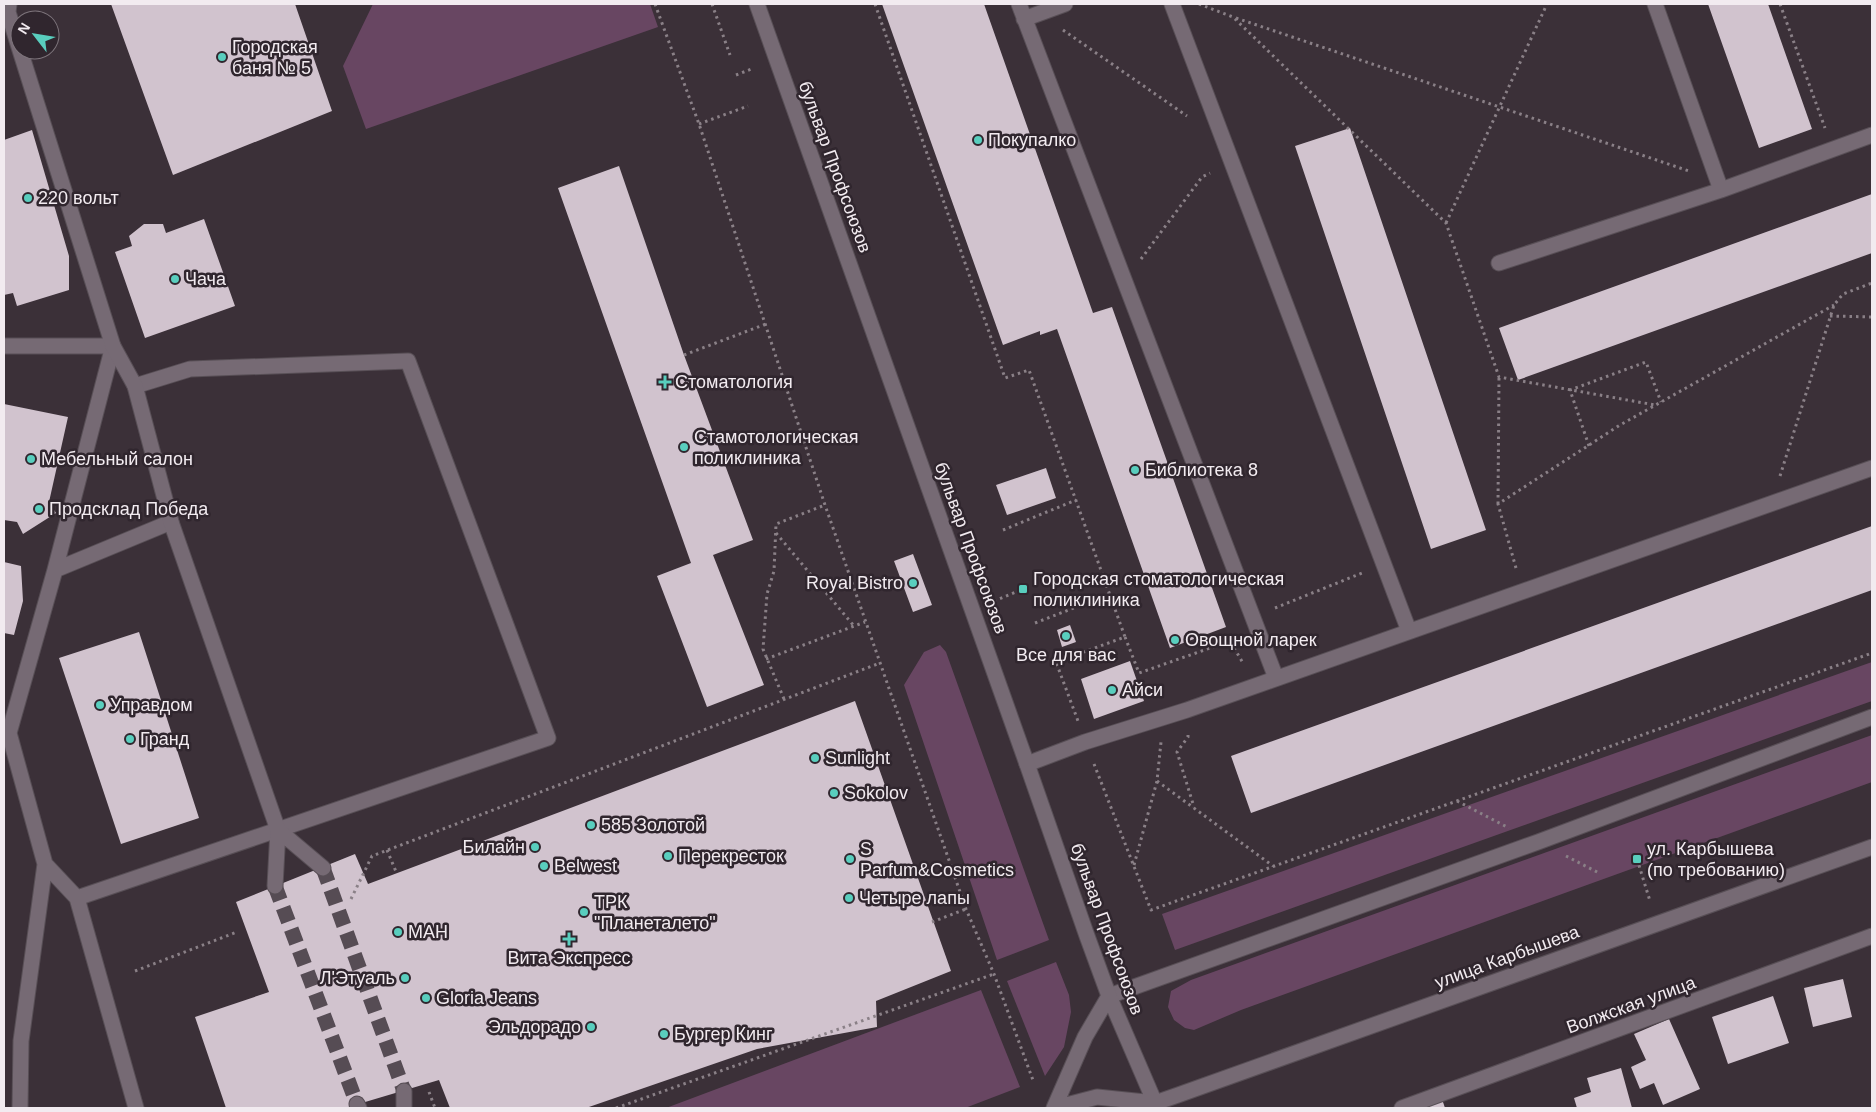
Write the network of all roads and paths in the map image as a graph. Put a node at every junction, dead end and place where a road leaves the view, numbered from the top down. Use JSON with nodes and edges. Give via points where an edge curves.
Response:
{"nodes":[{"id":1,"x":8,"y":4,"type":"edge"},
{"id":2,"x":655,"y":4,"type":"edge"},
{"id":3,"x":712,"y":4,"type":"edge"},
{"id":4,"x":757,"y":4,"type":"edge"},
{"id":5,"x":875,"y":4,"type":"edge"},
{"id":6,"x":1019,"y":4,"type":"edge"},
{"id":7,"x":1065,"y":4,"type":"edge"},
{"id":8,"x":1172,"y":4,"type":"edge"},
{"id":9,"x":1197,"y":4,"type":"edge"},
{"id":10,"x":1547,"y":4,"type":"edge"},
{"id":11,"x":1656,"y":4,"type":"edge"},
{"id":12,"x":1780,"y":4,"type":"edge"},
{"id":13,"x":1039,"y":13,"type":"junction"},
{"id":14,"x":1233,"y":16,"type":"junction"},
{"id":15,"x":1024,"y":18,"type":"junction"},
{"id":16,"x":730,"y":55,"type":"dead end"},
{"id":17,"x":748,"y":106,"type":"dead end"},
{"id":18,"x":1500,"y":106,"type":"junction"},
{"id":19,"x":1191,"y":118,"type":"dead end"},
{"id":20,"x":699,"y":124,"type":"junction"},
{"id":21,"x":1872,"y":135,"type":"edge"},
{"id":22,"x":1833,"y":149,"type":"junction"},
{"id":23,"x":1231,"y":162,"type":"junction"},
{"id":24,"x":1719,"y":185,"type":"junction"},
{"id":25,"x":1446,"y":223,"type":"junction"},
{"id":26,"x":1499,"y":263,"type":"dead end"},
{"id":27,"x":1125,"y":282,"type":"junction"},
{"id":28,"x":1872,"y":283,"type":"edge"},
{"id":29,"x":1834,"y":305,"type":"junction"},
{"id":30,"x":1830,"y":316,"type":"junction"},
{"id":31,"x":1872,"y":317,"type":"edge"},
{"id":32,"x":766,"y":324,"type":"junction"},
{"id":33,"x":4,"y":346,"type":"edge"},
{"id":34,"x":113,"y":346,"type":"junction"},
{"id":35,"x":684,"y":355,"type":"dead end"},
{"id":36,"x":1499,"y":377,"type":"junction"},
{"id":37,"x":135,"y":386,"type":"junction"},
{"id":38,"x":1570,"y":390,"type":"junction"},
{"id":39,"x":1661,"y":402,"type":"junction"},
{"id":40,"x":1655,"y":406,"type":"junction"},
{"id":41,"x":1589,"y":446,"type":"junction"},
{"id":42,"x":1872,"y":468,"type":"edge"},
{"id":43,"x":1076,"y":500,"type":"junction"},
{"id":44,"x":1498,"y":504,"type":"junction"},
{"id":45,"x":1772,"y":504,"type":"junction"},
{"id":46,"x":825,"y":505,"type":"junction"},
{"id":47,"x":171,"y":522,"type":"junction"},
{"id":48,"x":1003,"y":530,"type":"dead end"},
{"id":49,"x":776,"y":533,"type":"junction"},
{"id":50,"x":1383,"y":564,"type":"junction"},
{"id":51,"x":55,"y":570,"type":"junction"},
{"id":52,"x":1024,"y":589,"type":"dead end"},
{"id":53,"x":1522,"y":591,"type":"junction"},
{"id":54,"x":1110,"y":594,"type":"junction"},
{"id":55,"x":972,"y":609,"type":"junction"},
{"id":56,"x":1253,"y":617,"type":"junction"},
{"id":57,"x":865,"y":622,"type":"junction"},
{"id":58,"x":1035,"y":623,"type":"dead end"},
{"id":59,"x":854,"y":626,"type":"junction"},
{"id":60,"x":1409,"y":631,"type":"junction"},
{"id":61,"x":1125,"y":637,"type":"junction"},
{"id":62,"x":1230,"y":641,"type":"dead end"},
{"id":63,"x":1872,"y":653,"type":"edge"},
{"id":64,"x":766,"y":659,"type":"junction"},
{"id":65,"x":880,"y":663,"type":"junction"},
{"id":66,"x":1276,"y":678,"type":"junction"},
{"id":67,"x":784,"y":699,"type":"junction"},
{"id":68,"x":1186,"y":710,"type":"junction"},
{"id":69,"x":1163,"y":717,"type":"junction"},
{"id":70,"x":1872,"y":718,"type":"edge"},
{"id":71,"x":6,"y":732,"type":"edge"},
{"id":72,"x":1085,"y":742,"type":"junction"},
{"id":73,"x":1028,"y":764,"type":"junction"},
{"id":74,"x":1157,"y":781,"type":"junction"},
{"id":75,"x":1194,"y":808,"type":"junction"},
{"id":76,"x":278,"y":830,"type":"junction"},
{"id":77,"x":1872,"y":847,"type":"edge"},
{"id":78,"x":386,"y":850,"type":"junction"},
{"id":79,"x":1637,"y":859,"type":"dead end"},
{"id":80,"x":45,"y":864,"type":"junction"},
{"id":81,"x":1134,"y":865,"type":"junction"},
{"id":82,"x":1274,"y":866,"type":"junction"},
{"id":83,"x":323,"y":868,"type":"tunnel mouth"},
{"id":84,"x":397,"y":874,"type":"dead end"},
{"id":85,"x":275,"y":886,"type":"tunnel mouth"},
{"id":86,"x":77,"y":898,"type":"junction"},
{"id":87,"x":351,"y":899,"type":"dead end"},
{"id":88,"x":966,"y":909,"type":"junction"},
{"id":89,"x":932,"y":922,"type":"dead end"},
{"id":90,"x":1657,"y":924,"type":"junction"},
{"id":91,"x":237,"y":932,"type":"dead end"},
{"id":92,"x":1872,"y":936,"type":"edge"},
{"id":93,"x":135,"y":971,"type":"dead end"},
{"id":94,"x":994,"y":974,"type":"junction"},
{"id":95,"x":1109,"y":996,"type":"junction"},
{"id":96,"x":1034,"y":1082,"type":"dead end"},
{"id":97,"x":428,"y":1090,"type":"dead end"},
{"id":98,"x":404,"y":1091,"type":"tunnel mouth"},
{"id":99,"x":1152,"y":1107,"type":"edge"},
{"id":100,"x":20,"y":1108,"type":"edge"},
{"id":101,"x":136,"y":1108,"type":"edge"},
{"id":102,"x":404,"y":1108,"type":"edge"},
{"id":103,"x":435,"y":1108,"type":"edge"},
{"id":104,"x":616,"y":1108,"type":"edge"},
{"id":105,"x":1054,"y":1108,"type":"edge"},
{"id":106,"x":1402,"y":1108,"type":"edge"}],
"edges":[{"from":1,"to":34,"type":"street"},
{"from":2,"to":20,"type":"path"},
{"from":3,"to":16,"type":"path"},
{"from":4,"to":55,"type":"street","name":"бульвар Профсоюзов"},
{"from":5,"to":43,"type":"path","via":[[1005,378],[1029,370]]},
{"from":6,"to":15,"type":"street"},
{"from":7,"to":13,"type":"street"},
{"from":8,"to":23,"type":"street"},
{"from":9,"to":14,"type":"path"},
{"from":10,"to":18,"type":"path"},
{"from":11,"to":24,"type":"street"},
{"from":12,"to":22,"type":"path"},
{"from":13,"to":15,"type":"street"},
{"from":13,"to":19,"type":"path"},
{"from":14,"to":18,"type":"path"},
{"from":14,"to":25,"type":"path"},
{"from":15,"to":27,"type":"street"},
{"from":17,"to":20,"type":"path"},
{"from":18,"to":24,"type":"path"},
{"from":18,"to":25,"type":"path"},
{"from":20,"to":32,"type":"path"},
{"from":21,"to":22,"type":"street"},
{"from":22,"to":24,"type":"street"},
{"from":23,"to":27,"type":"path","via":[[1202,177]]},
{"from":23,"to":50,"type":"street"},
{"from":24,"to":26,"type":"street"},
{"from":25,"to":36,"type":"path"},
{"from":27,"to":56,"type":"street"},
{"from":28,"to":29,"type":"path","via":[[1844,294]]},
{"from":29,"to":30,"type":"path"},
{"from":29,"to":39,"type":"path"},
{"from":30,"to":31,"type":"path"},
{"from":30,"to":45,"type":"path"},
{"from":32,"to":35,"type":"path"},
{"from":32,"to":46,"type":"path"},
{"from":33,"to":34,"type":"street"},
{"from":34,"to":37,"type":"street"},
{"from":34,"to":51,"type":"street"},
{"from":36,"to":38,"type":"path"},
{"from":36,"to":44,"type":"path"},
{"from":37,"to":47,"type":"street"},
{"from":37,"to":76,"type":"street","via":[[190,368],[408,361],[548,738]]},
{"from":38,"to":39,"type":"path","via":[[1646,362]]},
{"from":38,"to":40,"type":"path"},
{"from":38,"to":41,"type":"path"},
{"from":39,"to":40,"type":"path"},
{"from":40,"to":41,"type":"path"},
{"from":41,"to":44,"type":"path"},
{"from":42,"to":45,"type":"street"},
{"from":43,"to":48,"type":"path"},
{"from":43,"to":54,"type":"path"},
{"from":44,"to":53,"type":"path"},
{"from":45,"to":53,"type":"street"},
{"from":46,"to":49,"type":"path","via":[[776,524]]},
{"from":46,"to":57,"type":"path"},
{"from":47,"to":51,"type":"street"},
{"from":47,"to":76,"type":"street"},
{"from":49,"to":59,"type":"path"},
{"from":49,"to":64,"type":"path","via":[[774,571],[767,594],[763,649]]},
{"from":50,"to":56,"type":"path"},
{"from":50,"to":60,"type":"street"},
{"from":51,"to":71,"type":"street"},
{"from":52,"to":55,"type":"path"},
{"from":53,"to":60,"type":"street"},
{"from":54,"to":58,"type":"path"},
{"from":54,"to":61,"type":"path"},
{"from":55,"to":73,"type":"street","name":"бульвар Профсоюзов"},
{"from":56,"to":66,"type":"street"},
{"from":57,"to":59,"type":"path"},
{"from":57,"to":65,"type":"path"},
{"from":59,"to":64,"type":"path"},
{"from":60,"to":66,"type":"street"},
{"from":61,"to":62,"type":"path","via":[[1140,673]]},
{"from":61,"to":72,"type":"path","via":[[1056,662]]},
{"from":63,"to":82,"type":"path"},
{"from":64,"to":67,"type":"path"},
{"from":65,"to":67,"type":"path"},
{"from":65,"to":88,"type":"path"},
{"from":66,"to":68,"type":"street"},
{"from":67,"to":78,"type":"path"},
{"from":68,"to":69,"type":"street"},
{"from":68,"to":75,"type":"path","via":[[1188,737],[1177,752]]},
{"from":69,"to":72,"type":"street"},
{"from":69,"to":74,"type":"path"},
{"from":70,"to":95,"type":"street"},
{"from":71,"to":80,"type":"street"},
{"from":72,"to":73,"type":"street"},
{"from":72,"to":81,"type":"path"},
{"from":73,"to":95,"type":"street","name":"бульвар Профсоюзов"},
{"from":74,"to":75,"type":"path"},
{"from":74,"to":81,"type":"path"},
{"from":75,"to":82,"type":"path"},
{"from":76,"to":83,"type":"street"},
{"from":76,"to":85,"type":"street"},
{"from":76,"to":86,"type":"street"},
{"from":77,"to":90,"type":"street","name":"улица Карбышева"},
{"from":78,"to":84,"type":"path"},
{"from":78,"to":87,"type":"path","via":[[372,856]]},
{"from":79,"to":90,"type":"path"},
{"from":80,"to":86,"type":"street"},
{"from":80,"to":100,"type":"street","via":[[21,1041]]},
{"from":81,"to":82,"type":"path","via":[[1151,910]]},
{"from":86,"to":101,"type":"street"},
{"from":88,"to":89,"type":"path"},
{"from":88,"to":94,"type":"path"},
{"from":90,"to":99,"type":"street","name":"улица Карбышева"},
{"from":91,"to":93,"type":"path"},
{"from":92,"to":106,"type":"street","name":"Волжская улица"},
{"from":94,"to":96,"type":"path"},
{"from":94,"to":104,"type":"path"},
{"from":95,"to":99,"type":"street","name":"бульвар Профсоюзов"},
{"from":95,"to":105,"type":"street","name":"улица Карбышева","via":[[1086,1037]]},
{"from":97,"to":103,"type":"path"},
{"from":98,"to":102,"type":"street"},
{"from":99,"to":105,"type":"street","name":"улица Карбышева","via":[[1097,1097]]}]}
